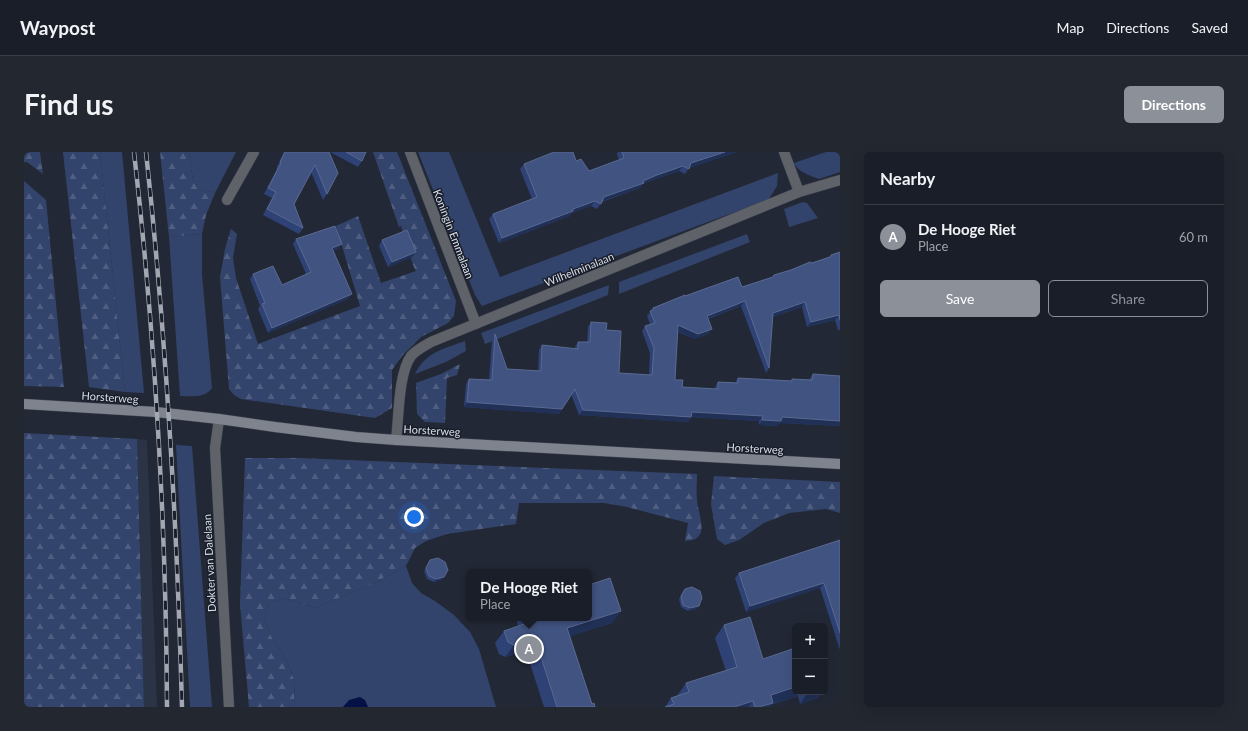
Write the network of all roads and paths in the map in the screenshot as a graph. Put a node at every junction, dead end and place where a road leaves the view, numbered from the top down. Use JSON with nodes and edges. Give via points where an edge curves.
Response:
{"nodes":[{"id":1,"x":254,"y":152,"type":"edge"},
{"id":2,"x":410,"y":152,"type":"edge"},
{"id":3,"x":784,"y":152,"type":"edge"},
{"id":4,"x":840,"y":180,"type":"edge"},
{"id":5,"x":799,"y":192,"type":"junction"},
{"id":6,"x":226,"y":200,"type":"dead end"},
{"id":7,"x":476,"y":324,"type":"junction"},
{"id":8,"x":24,"y":404,"type":"edge"},
{"id":9,"x":219,"y":419,"type":"junction"},
{"id":10,"x":396,"y":440,"type":"junction"},
{"id":11,"x":840,"y":464,"type":"edge"},
{"id":12,"x":229,"y":707,"type":"edge"}],
"edges":[{"from":1,"to":6,"type":"street"},
{"from":2,"to":7,"type":"street","name":"Koningin Emmalaan"},
{"from":3,"to":5,"type":"street"},
{"from":4,"to":5,"type":"street","name":"Wilhelminalaan"},
{"from":5,"to":7,"type":"street","name":"Wilhelminalaan"},
{"from":7,"to":10,"type":"street","name":"Wilhelminalaan","via":[[431,342],[412,355],[406,365],[402,383]]},
{"from":8,"to":9,"type":"main road","name":"Horsterweg","via":[[156,412]]},
{"from":9,"to":10,"type":"main road","name":"Horsterweg"},
{"from":9,"to":12,"type":"street","name":"Dokter van Dalelaan","via":[[216,448]]},
{"from":10,"to":11,"type":"main road","name":"Horsterweg"}]}
